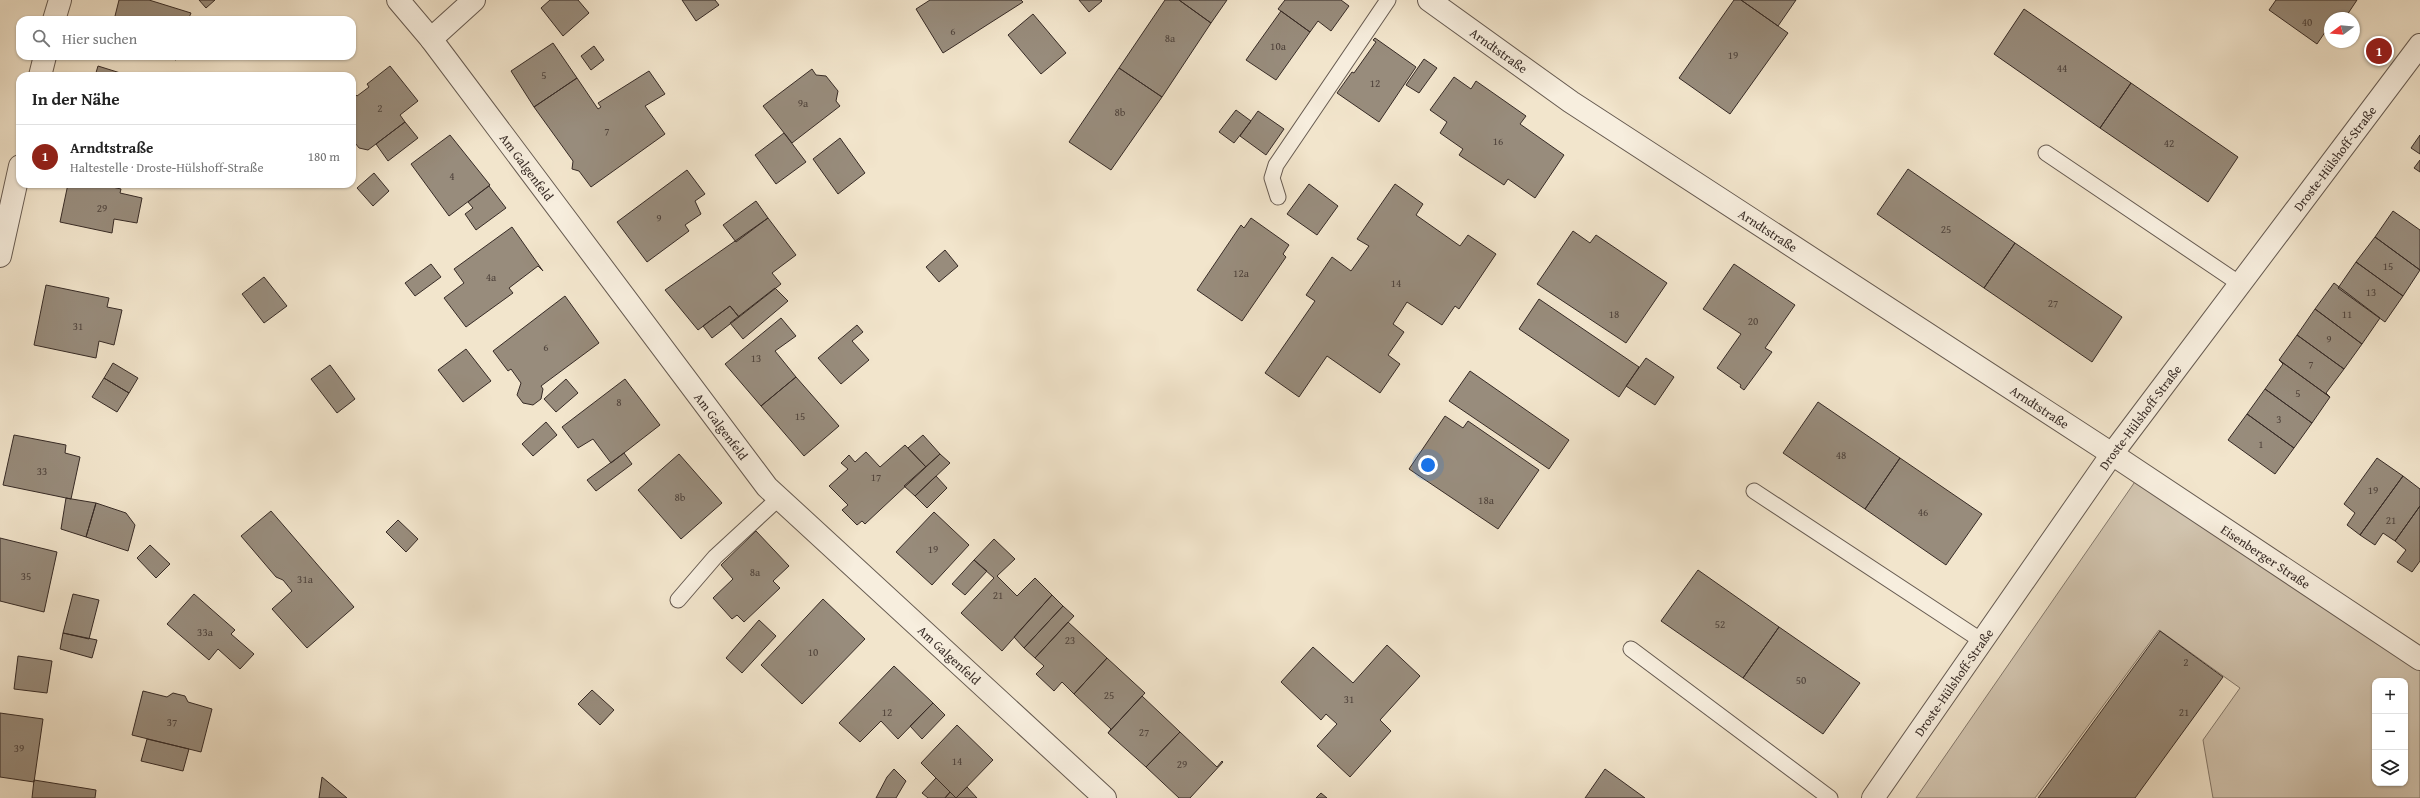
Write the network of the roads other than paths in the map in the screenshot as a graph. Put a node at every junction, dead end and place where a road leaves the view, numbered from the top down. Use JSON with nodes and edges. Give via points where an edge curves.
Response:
{"nodes":[{"id":1,"x":60,"y":0,"type":"edge"},
{"id":2,"x":398,"y":0,"type":"edge"},
{"id":3,"x":474,"y":0,"type":"edge"},
{"id":4,"x":1388,"y":0,"type":"edge"},
{"id":5,"x":1429,"y":0,"type":"edge"},
{"id":6,"x":55,"y":16,"type":"edge"},
{"id":7,"x":431,"y":39,"type":"junction"},
{"id":8,"x":2420,"y":45,"type":"edge"},
{"id":9,"x":43,"y":60,"type":"edge"},
{"id":10,"x":41,"y":72,"type":"edge"},
{"id":11,"x":2046,"y":152,"type":"dead end"},
{"id":12,"x":16,"y":184,"type":"edge"},
{"id":13,"x":1278,"y":197,"type":"dead end"},
{"id":14,"x":0,"y":256,"type":"edge"},
{"id":15,"x":2240,"y":284,"type":"junction"},
{"id":16,"x":2112,"y":454,"type":"junction"},
{"id":17,"x":1754,"y":491,"type":"dead end"},
{"id":18,"x":779,"y":498,"type":"junction"},
{"id":19,"x":678,"y":600,"type":"dead end"},
{"id":20,"x":1982,"y":641,"type":"junction"},
{"id":21,"x":1631,"y":649,"type":"dead end"},
{"id":22,"x":2420,"y":659,"type":"edge"},
{"id":23,"x":1105,"y":798,"type":"edge"},
{"id":24,"x":1830,"y":798,"type":"edge"},
{"id":25,"x":1873,"y":798,"type":"edge"}],
"edges":[{"from":1,"to":6,"type":"street"},
{"from":2,"to":7,"type":"street","name":"Am Galgenfeld"},
{"from":3,"to":7,"type":"street"},
{"from":4,"to":13,"type":"lane","via":[[1276,165],[1272,178]]},
{"from":5,"to":16,"type":"street","name":"Arndtstraße","via":[[1571,102]]},
{"from":7,"to":18,"type":"street","name":"Am Galgenfeld","via":[[767,487]]},
{"from":8,"to":15,"type":"street","name":"Droste-Hülshoff-Straße"},
{"from":9,"to":10,"type":"street"},
{"from":11,"to":15,"type":"lane"},
{"from":12,"to":14,"type":"street"},
{"from":15,"to":16,"type":"street","name":"Droste-Hülshoff-Straße"},
{"from":16,"to":20,"type":"street","name":"Droste-Hülshoff-Straße"},
{"from":16,"to":22,"type":"street","name":"Eisenberger Straße"},
{"from":17,"to":20,"type":"lane"},
{"from":18,"to":19,"type":"lane","via":[[715,557]]},
{"from":18,"to":23,"type":"street","name":"Am Galgenfeld"},
{"from":20,"to":25,"type":"street","name":"Droste-Hülshoff-Straße"},
{"from":21,"to":24,"type":"lane"}]}
